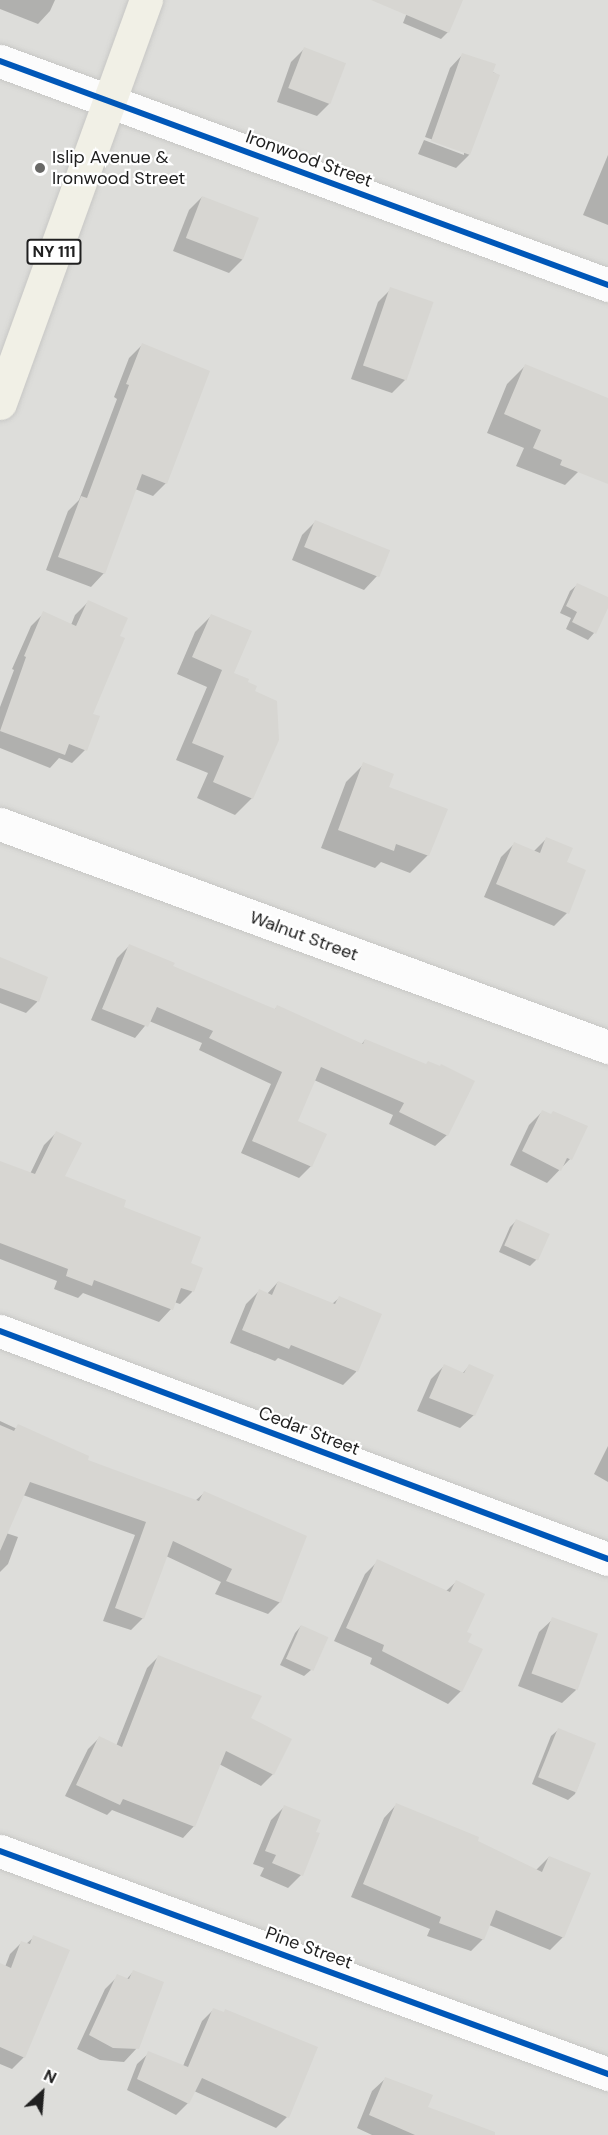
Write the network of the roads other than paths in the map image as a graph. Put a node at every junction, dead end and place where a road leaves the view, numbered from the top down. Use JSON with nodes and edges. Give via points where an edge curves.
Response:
{"nodes":[{"id":1,"x":146,"y":0,"type":"edge"},
{"id":2,"x":0,"y":61,"type":"edge"},
{"id":3,"x":109,"y":102,"type":"junction"},
{"id":4,"x":608,"y":285,"type":"edge"},
{"id":5,"x":0,"y":403,"type":"edge"},
{"id":6,"x":0,"y":824,"type":"edge"},
{"id":7,"x":608,"y":1047,"type":"edge"},
{"id":8,"x":0,"y":1331,"type":"edge"},
{"id":9,"x":608,"y":1559,"type":"edge"},
{"id":10,"x":0,"y":1851,"type":"edge"},
{"id":11,"x":608,"y":2074,"type":"edge"}],
"edges":[{"from":1,"to":3,"type":"main road","number":"NY 111"},
{"from":2,"to":3,"type":"street","name":"Ironwood Street"},
{"from":3,"to":4,"type":"street","name":"Ironwood Street"},
{"from":3,"to":5,"type":"main road","number":"NY 111"},
{"from":6,"to":7,"type":"street","name":"Walnut Street"},
{"from":8,"to":9,"type":"street","name":"Cedar Street"},
{"from":10,"to":11,"type":"street","name":"Pine Street"}]}
